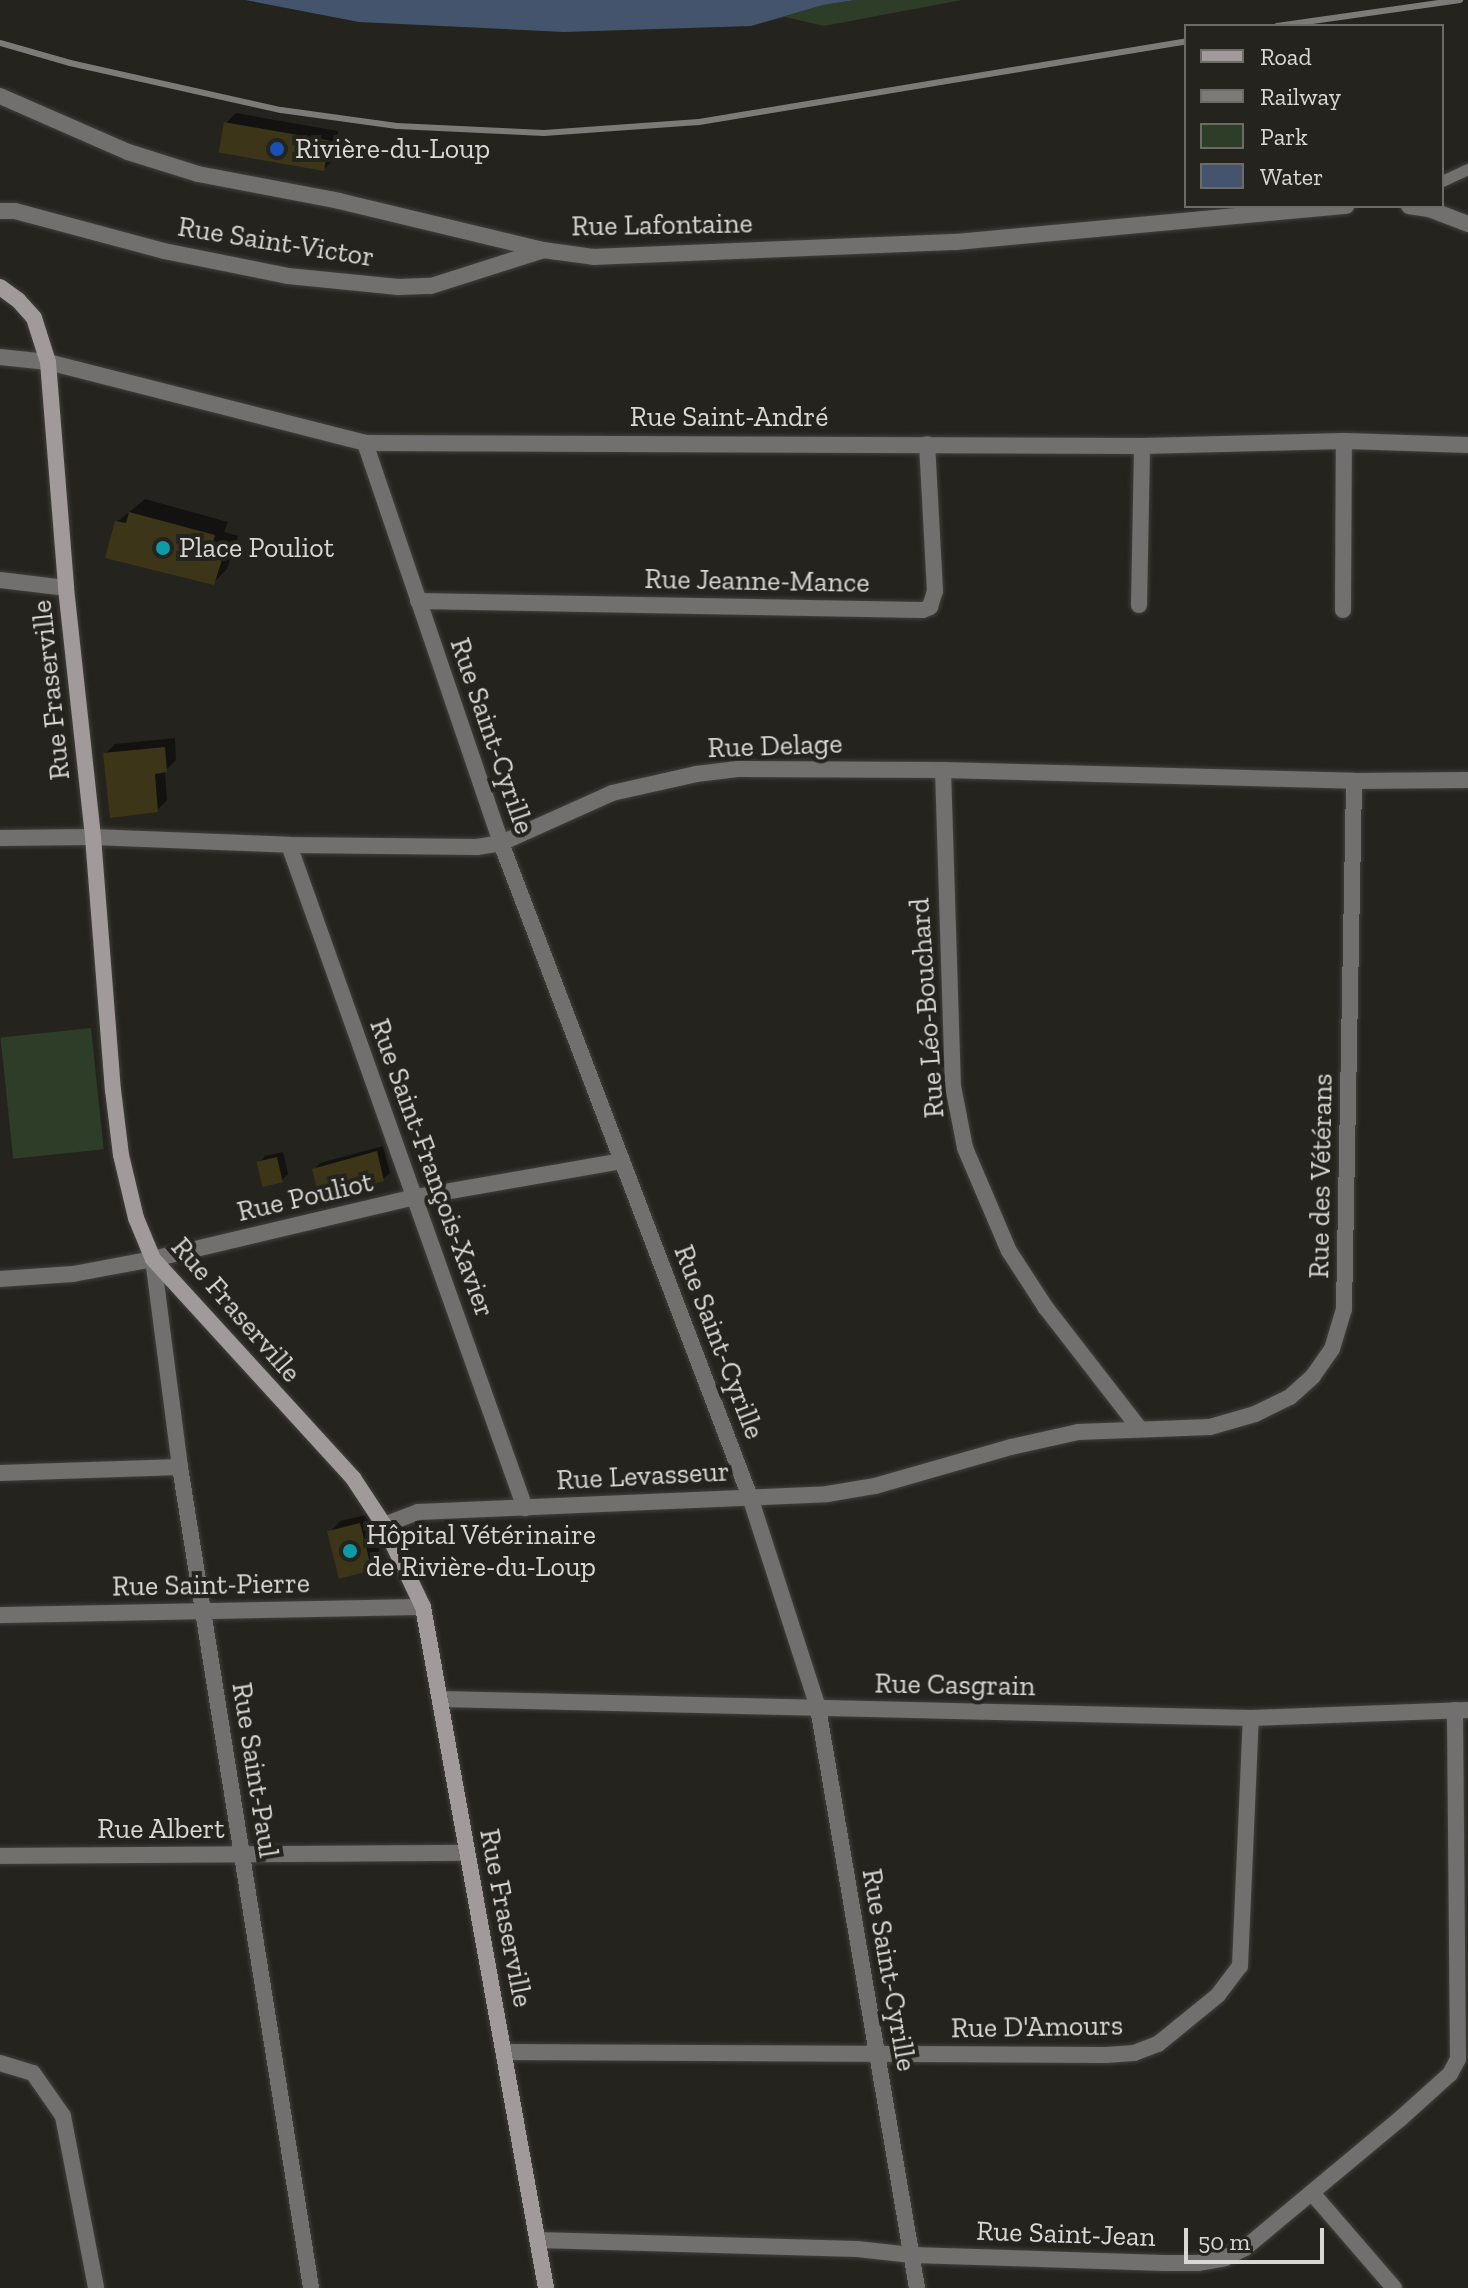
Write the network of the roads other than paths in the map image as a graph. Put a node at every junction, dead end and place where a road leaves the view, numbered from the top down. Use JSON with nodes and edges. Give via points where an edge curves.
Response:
{"nodes":[{"id":1,"x":0,"y":96,"type":"edge"},
{"id":2,"x":1468,"y":169,"type":"edge"},
{"id":3,"x":1444,"y":180,"type":"edge"},
{"id":4,"x":1324,"y":208,"type":"edge"},
{"id":5,"x":1422,"y":208,"type":"edge"},
{"id":6,"x":0,"y":211,"type":"edge"},
{"id":7,"x":1468,"y":224,"type":"edge"},
{"id":8,"x":543,"y":250,"type":"junction"},
{"id":9,"x":0,"y":287,"type":"edge"},
{"id":10,"x":0,"y":357,"type":"edge"},
{"id":11,"x":48,"y":362,"type":"junction"},
{"id":12,"x":1344,"y":441,"type":"junction"},
{"id":13,"x":365,"y":443,"type":"junction"},
{"id":14,"x":927,"y":444,"type":"junction"},
{"id":15,"x":1468,"y":445,"type":"edge"},
{"id":16,"x":1142,"y":446,"type":"junction"},
{"id":17,"x":0,"y":580,"type":"edge"},
{"id":18,"x":66,"y":588,"type":"junction"},
{"id":19,"x":418,"y":601,"type":"junction"},
{"id":20,"x":1139,"y":605,"type":"dead end"},
{"id":21,"x":1343,"y":610,"type":"dead end"},
{"id":22,"x":943,"y":770,"type":"junction"},
{"id":23,"x":1468,"y":780,"type":"edge"},
{"id":24,"x":1354,"y":781,"type":"junction"},
{"id":25,"x":93,"y":837,"type":"junction"},
{"id":26,"x":0,"y":838,"type":"edge"},
{"id":27,"x":501,"y":843,"type":"junction"},
{"id":28,"x":289,"y":845,"type":"junction"},
{"id":29,"x":622,"y":1161,"type":"junction"},
{"id":30,"x":416,"y":1197,"type":"junction"},
{"id":31,"x":153,"y":1259,"type":"junction"},
{"id":32,"x":0,"y":1279,"type":"edge"},
{"id":33,"x":1140,"y":1429,"type":"junction"},
{"id":34,"x":180,"y":1467,"type":"junction"},
{"id":35,"x":0,"y":1473,"type":"edge"},
{"id":36,"x":750,"y":1497,"type":"junction"},
{"id":37,"x":525,"y":1508,"type":"junction"},
{"id":38,"x":384,"y":1525,"type":"junction"},
{"id":39,"x":423,"y":1607,"type":"junction"},
{"id":40,"x":204,"y":1612,"type":"junction"},
{"id":41,"x":0,"y":1615,"type":"edge"},
{"id":42,"x":441,"y":1699,"type":"junction"},
{"id":43,"x":818,"y":1708,"type":"junction"},
{"id":44,"x":1462,"y":1710,"type":"edge"},
{"id":45,"x":1251,"y":1718,"type":"junction"},
{"id":46,"x":466,"y":1853,"type":"junction"},
{"id":47,"x":243,"y":1855,"type":"junction"},
{"id":48,"x":0,"y":1856,"type":"edge"},
{"id":49,"x":504,"y":2052,"type":"junction"},
{"id":50,"x":877,"y":2053,"type":"junction"},
{"id":51,"x":0,"y":2063,"type":"edge"},
{"id":52,"x":1313,"y":2194,"type":"junction"},
{"id":53,"x":538,"y":2240,"type":"junction"},
{"id":54,"x":912,"y":2255,"type":"junction"},
{"id":55,"x":96,"y":2288,"type":"edge"},
{"id":56,"x":311,"y":2288,"type":"edge"},
{"id":57,"x":546,"y":2288,"type":"edge"},
{"id":58,"x":917,"y":2288,"type":"edge"},
{"id":59,"x":1394,"y":2288,"type":"edge"}],
"edges":[{"from":1,"to":8,"type":"street","name":"Rue Lafontaine","via":[[116,147],[184,170]]},
{"from":2,"to":3,"type":"lane"},
{"from":4,"to":8,"type":"street","name":"Rue Lafontaine","via":[[956,242],[624,258]]},
{"from":5,"to":7,"type":"street"},
{"from":6,"to":8,"type":"street","name":"Rue Saint-Victor","via":[[288,276],[398,287],[431,286]]},
{"from":9,"to":11,"type":"main road","name":"Rue Fraserville","via":[[34,318]]},
{"from":10,"to":11,"type":"street","name":"Rue Saint-André"},
{"from":11,"to":13,"type":"street","name":"Rue Saint-André"},
{"from":11,"to":18,"type":"main road","name":"Rue Fraserville"},
{"from":12,"to":15,"type":"street","name":"Rue Saint-André"},
{"from":12,"to":16,"type":"street","name":"Rue Saint-André"},
{"from":12,"to":21,"type":"street"},
{"from":13,"to":14,"type":"street","name":"Rue Saint-André"},
{"from":13,"to":19,"type":"street","name":"Rue Saint-Cyrille"},
{"from":14,"to":16,"type":"street","name":"Rue Saint-André"},
{"from":14,"to":19,"type":"street","name":"Rue Jeanne-Mance","via":[[935,591],[930,607],[923,610]]},
{"from":16,"to":20,"type":"street"},
{"from":17,"to":18,"type":"street"},
{"from":18,"to":25,"type":"main road","name":"Rue Fraserville"},
{"from":19,"to":27,"type":"street","name":"Rue Saint-Cyrille"},
{"from":22,"to":24,"type":"street","name":"Rue Delage"},
{"from":22,"to":27,"type":"street","name":"Rue Delage","via":[[738,769],[696,774],[612,793]]},
{"from":22,"to":33,"type":"street","name":"Rue Léo-Bouchard","via":[[953,1086],[965,1148],[1009,1251]]},
{"from":23,"to":24,"type":"street","name":"Rue Delage"},
{"from":24,"to":33,"type":"street","name":"Rue des Vétérans","via":[[1344,1309],[1332,1349],[1290,1397],[1255,1414],[1210,1427]]},
{"from":25,"to":26,"type":"street","name":"Rue Delage"},
{"from":25,"to":28,"type":"street","name":"Rue Delage"},
{"from":25,"to":31,"type":"main road","name":"Rue Fraserville","via":[[121,1155],[136,1218]]},
{"from":27,"to":28,"type":"street","name":"Rue Delage","via":[[452,849]]},
{"from":27,"to":29,"type":"street","name":"Rue Saint-Cyrille"},
{"from":28,"to":30,"type":"street","name":"Rue Saint-François-Xavier"},
{"from":29,"to":30,"type":"street","name":"Rue Pouliot"},
{"from":29,"to":36,"type":"street","name":"Rue Saint-Cyrille"},
{"from":30,"to":31,"type":"street","name":"Rue Pouliot"},
{"from":30,"to":37,"type":"street","name":"Rue Saint-François-Xavier"},
{"from":31,"to":32,"type":"street","name":"Rue Pouliot","via":[[73,1274]]},
{"from":31,"to":34,"type":"street","name":"Rue Saint-Paul"},
{"from":31,"to":38,"type":"main road","name":"Rue Fraserville","via":[[353,1478]]},
{"from":33,"to":36,"type":"street","name":"Rue Levasseur","via":[[1065,1435],[875,1486]]},
{"from":34,"to":35,"type":"street"},
{"from":34,"to":40,"type":"street","name":"Rue Saint-Paul"},
{"from":36,"to":37,"type":"street","name":"Rue Levasseur"},
{"from":36,"to":43,"type":"street","name":"Rue Saint-Cyrille"},
{"from":37,"to":38,"type":"street","name":"Rue Levasseur","via":[[418,1512]]},
{"from":38,"to":39,"type":"main road","name":"Rue Fraserville"},
{"from":39,"to":40,"type":"street","name":"Rue Saint-Pierre"},
{"from":39,"to":42,"type":"main road","name":"Rue Fraserville"},
{"from":40,"to":41,"type":"street","name":"Rue Saint-Pierre"},
{"from":40,"to":47,"type":"street","name":"Rue Saint-Paul"},
{"from":42,"to":43,"type":"street","name":"Rue Casgrain"},
{"from":42,"to":46,"type":"main road","name":"Rue Fraserville"},
{"from":43,"to":45,"type":"street","name":"Rue Casgrain"},
{"from":43,"to":50,"type":"street","name":"Rue Saint-Cyrille"},
{"from":44,"to":45,"type":"street","name":"Rue Casgrain"},
{"from":44,"to":52,"type":"street","name":"Rue Saint-Jean","via":[[1458,2059],[1435,2088]]},
{"from":45,"to":50,"type":"street","name":"Rue D'Amours","via":[[1240,1966],[1233,1980],[1185,2025],[1134,2053]]},
{"from":46,"to":47,"type":"street","name":"Rue Albert"},
{"from":46,"to":49,"type":"main road","name":"Rue Fraserville"},
{"from":47,"to":48,"type":"street","name":"Rue Albert"},
{"from":47,"to":56,"type":"street","name":"Rue Saint-Paul"},
{"from":49,"to":50,"type":"street","name":"Rue D'Amours"},
{"from":49,"to":53,"type":"main road","name":"Rue Fraserville"},
{"from":50,"to":54,"type":"street","name":"Rue Saint-Cyrille"},
{"from":51,"to":55,"type":"street","via":[[33,2073],[63,2116]]},
{"from":52,"to":54,"type":"street","name":"Rue Saint-Jean","via":[[1245,2248],[1198,2263]]},
{"from":52,"to":59,"type":"street"},
{"from":53,"to":54,"type":"street","name":"Rue Saint-Jean"},
{"from":53,"to":57,"type":"main road","name":"Rue Fraserville"},
{"from":54,"to":58,"type":"street","name":"Rue Saint-Cyrille"}]}
